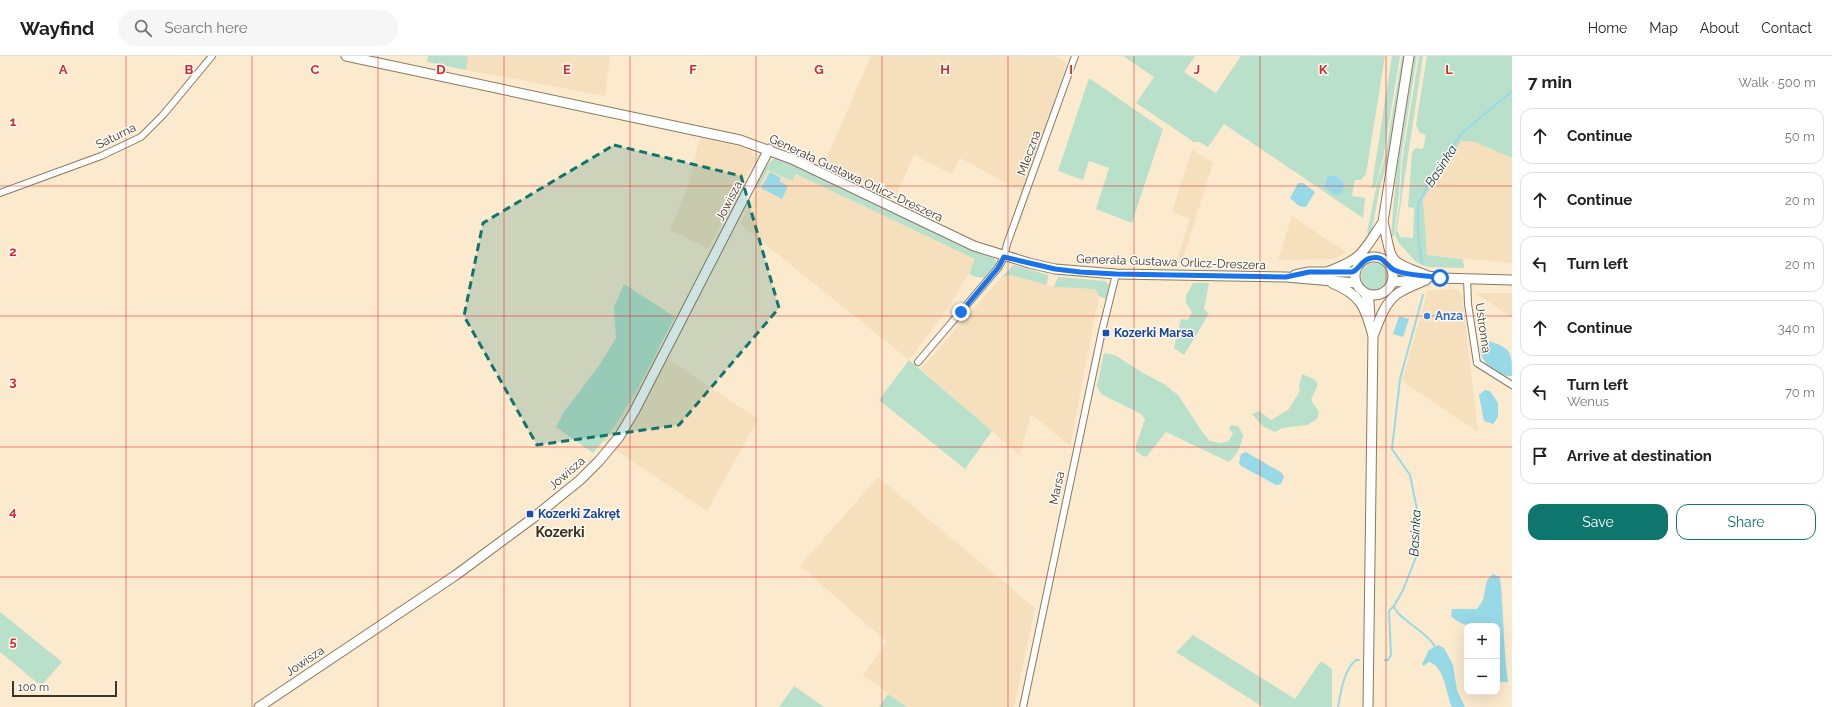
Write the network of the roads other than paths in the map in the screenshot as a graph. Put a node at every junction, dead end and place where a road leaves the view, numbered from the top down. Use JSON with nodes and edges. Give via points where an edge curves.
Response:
{"nodes":[{"id":1,"x":212,"y":56,"type":"edge"},
{"id":2,"x":346,"y":56,"type":"edge"},
{"id":3,"x":1075,"y":56,"type":"edge"},
{"id":4,"x":1409,"y":56,"type":"edge"},
{"id":5,"x":769,"y":149,"type":"junction"},
{"id":6,"x":0,"y":194,"type":"edge"},
{"id":7,"x":1382,"y":232,"type":"junction"},
{"id":8,"x":1004,"y":257,"type":"junction"},
{"id":9,"x":1369,"y":258,"type":"junction"},
{"id":10,"x":1390,"y":265,"type":"junction"},
{"id":11,"x":1356,"y":270,"type":"junction"},
{"id":12,"x":1116,"y":274,"type":"junction"},
{"id":13,"x":1326,"y":276,"type":"junction"},
{"id":14,"x":1426,"y":278,"type":"junction"},
{"id":15,"x":1467,"y":278,"type":"junction"},
{"id":16,"x":1512,"y":280,"type":"edge"},
{"id":17,"x":1393,"y":282,"type":"junction"},
{"id":18,"x":1356,"y":283,"type":"junction"},
{"id":19,"x":1386,"y":292,"type":"junction"},
{"id":20,"x":1365,"y":294,"type":"junction"},
{"id":21,"x":1373,"y":331,"type":"junction"},
{"id":22,"x":918,"y":362,"type":"dead end"},
{"id":23,"x":1512,"y":385,"type":"edge"},
{"id":24,"x":259,"y":707,"type":"edge"},
{"id":25,"x":1023,"y":707,"type":"edge"},
{"id":26,"x":1368,"y":707,"type":"edge"}],
"edges":[{"from":1,"to":6,"type":"street","name":"Saturna","via":[[163,115],[141,137],[101,156]]},
{"from":2,"to":5,"type":"main road","name":"Generała Gustawa Orlicz-Dreszera","via":[[696,130]]},
{"from":3,"to":8,"type":"street","name":"Mleczna"},
{"from":4,"to":7,"type":"main road"},
{"from":5,"to":8,"type":"main road","name":"Generała Gustawa Orlicz-Dreszera","via":[[950,235]]},
{"from":5,"to":24,"type":"main road","name":"Jowisza","via":[[635,410],[619,438],[600,461],[580,480],[484,556]]},
{"from":7,"to":9,"type":"main road"},
{"from":7,"to":10,"type":"main road","via":[[1383,257]]},
{"from":7,"to":13,"type":"main road","via":[[1358,258]]},
{"from":7,"to":14,"type":"main road","via":[[1397,263]]},
{"from":8,"to":12,"type":"main road","name":"Generała Gustawa Orlicz-Dreszera","via":[[1055,269]]},
{"from":8,"to":22,"type":"street","name":"Mleczna","via":[[998,268]]},
{"from":9,"to":10,"type":"main road","via":[[1378,258]]},
{"from":9,"to":11,"type":"main road"},
{"from":10,"to":14,"type":"main road"},
{"from":10,"to":17,"type":"main road","via":[[1394,275]]},
{"from":11,"to":13,"type":"main road","name":"Generała Gustawa Orlicz-Dreszera"},
{"from":11,"to":18,"type":"main road"},
{"from":12,"to":13,"type":"main road","name":"Generała Gustawa Orlicz-Dreszera","via":[[1286,277],[1309,272]]},
{"from":12,"to":25,"type":"street","name":"Marsa"},
{"from":13,"to":18,"type":"main road","name":"Generała Gustawa Orlicz-Dreszera"},
{"from":13,"to":21,"type":"main road","via":[[1356,296]]},
{"from":14,"to":15,"type":"main road"},
{"from":14,"to":17,"type":"main road"},
{"from":14,"to":21,"type":"main road","via":[[1396,295]]},
{"from":15,"to":16,"type":"main road"},
{"from":15,"to":23,"type":"street","name":"Ustronna","via":[[1468,304],[1477,363]]},
{"from":17,"to":19,"type":"main road"},
{"from":18,"to":20,"type":"main road"},
{"from":19,"to":20,"type":"main road","via":[[1376,296]]},
{"from":19,"to":21,"type":"main road"},
{"from":20,"to":21,"type":"main road","via":[[1370,302]]},
{"from":21,"to":26,"type":"main road"}]}
